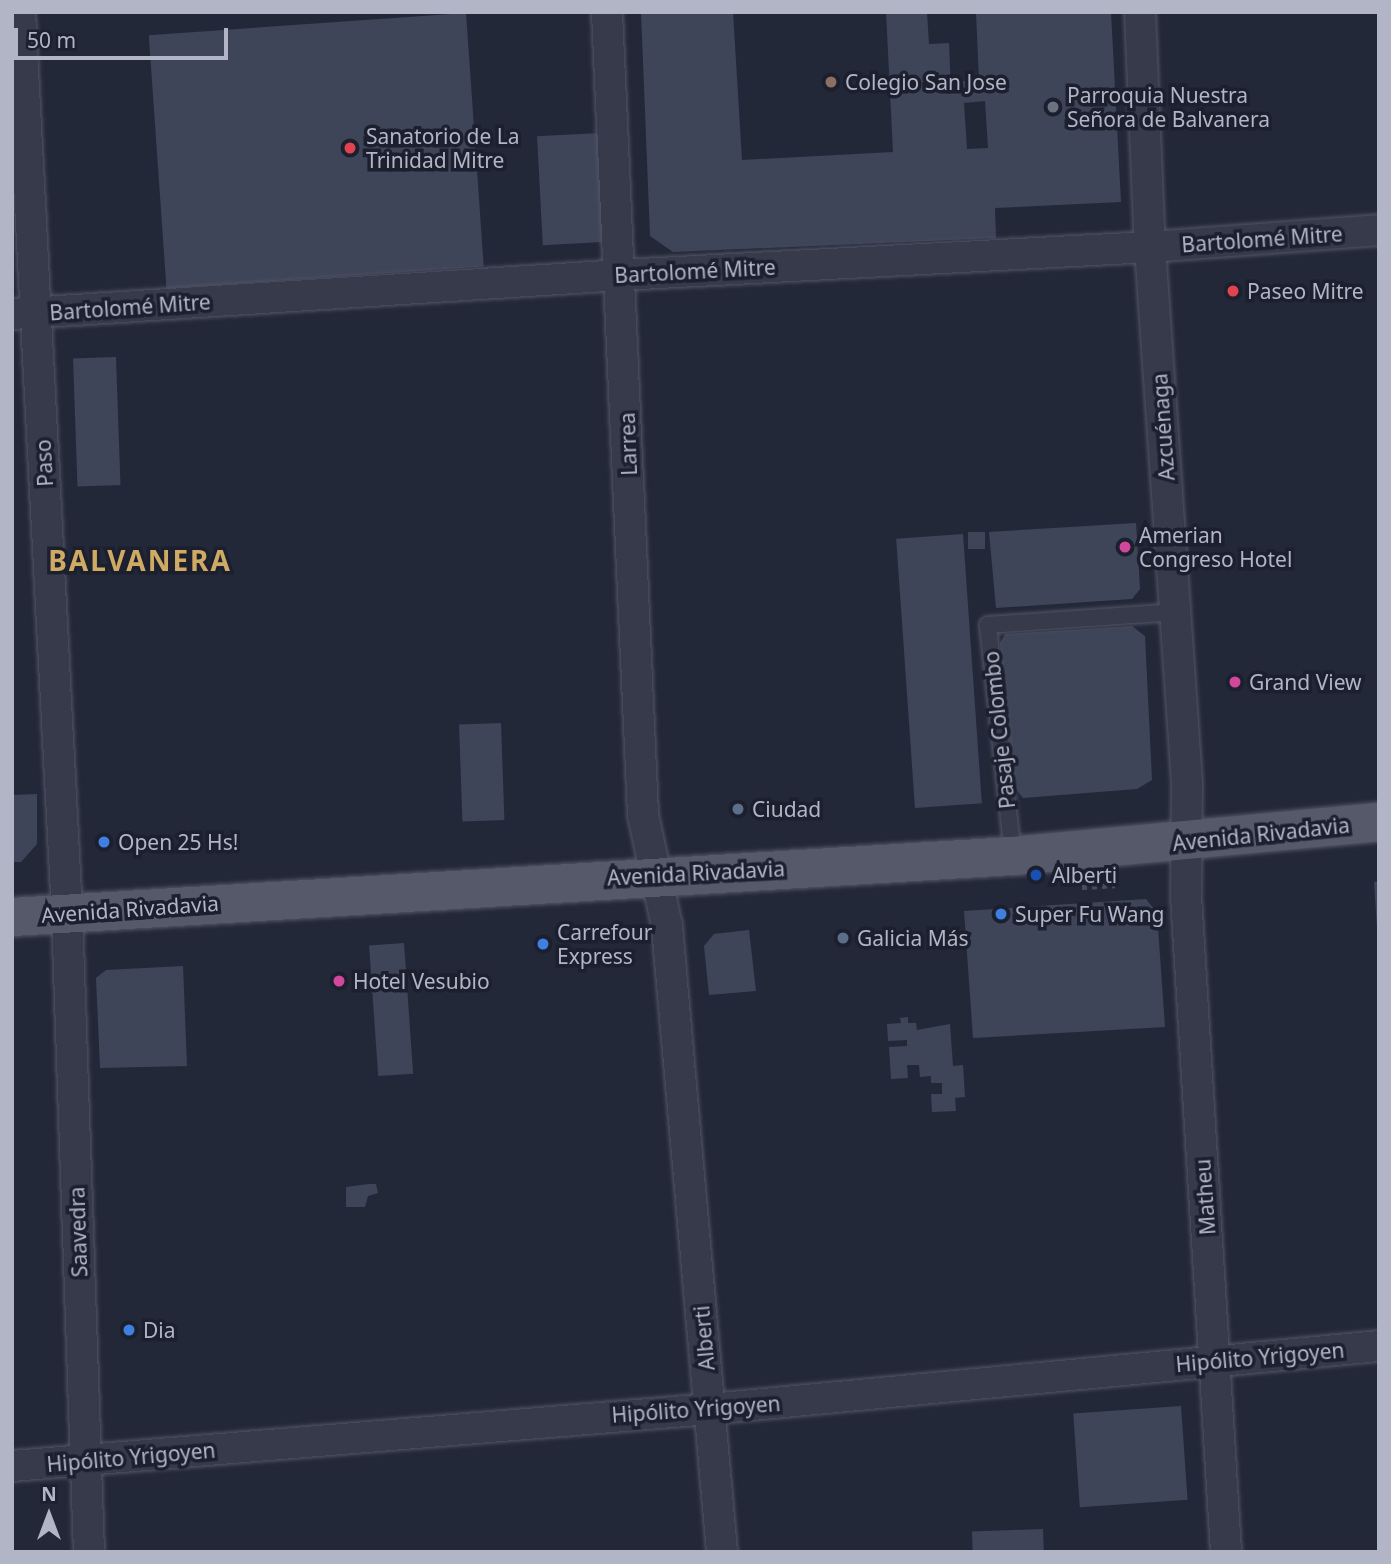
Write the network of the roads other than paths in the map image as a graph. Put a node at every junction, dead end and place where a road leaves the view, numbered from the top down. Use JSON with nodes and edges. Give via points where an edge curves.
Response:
{"nodes":[{"id":1,"x":20,"y":12,"type":"edge"},
{"id":2,"x":607,"y":12,"type":"edge"},
{"id":3,"x":1140,"y":12,"type":"edge"},
{"id":4,"x":1379,"y":230,"type":"edge"},
{"id":5,"x":1150,"y":247,"type":"junction"},
{"id":6,"x":621,"y":275,"type":"junction"},
{"id":7,"x":24,"y":313,"type":"edge"},
{"id":8,"x":1177,"y":612,"type":"junction"},
{"id":9,"x":1379,"y":822,"type":"edge"},
{"id":10,"x":1186,"y":842,"type":"junction"},
{"id":11,"x":1013,"y":856,"type":"junction"},
{"id":12,"x":657,"y":875,"type":"junction"},
{"id":13,"x":67,"y":913,"type":"junction"},
{"id":14,"x":12,"y":917,"type":"edge"},
{"id":15,"x":1379,"y":1346,"type":"edge"},
{"id":16,"x":1215,"y":1361,"type":"junction"},
{"id":17,"x":710,"y":1409,"type":"junction"},
{"id":18,"x":86,"y":1462,"type":"junction"},
{"id":19,"x":12,"y":1466,"type":"edge"},
{"id":20,"x":89,"y":1552,"type":"edge"},
{"id":21,"x":722,"y":1552,"type":"edge"},
{"id":22,"x":1226,"y":1552,"type":"edge"}],
"edges":[{"from":1,"to":7,"type":"street","name":"Paso"},
{"from":2,"to":6,"type":"street","name":"Larrea"},
{"from":3,"to":5,"type":"street","name":"Azcuénaga"},
{"from":4,"to":5,"type":"street","name":"Bartolomé Mitre"},
{"from":5,"to":6,"type":"street","name":"Bartolomé Mitre"},
{"from":5,"to":8,"type":"street","name":"Azcuénaga"},
{"from":6,"to":7,"type":"street","name":"Bartolomé Mitre"},
{"from":6,"to":12,"type":"street","name":"Larrea","via":[[643,815]]},
{"from":7,"to":13,"type":"street","name":"Paso"},
{"from":8,"to":10,"type":"street","name":"Azcuénaga"},
{"from":8,"to":11,"type":"lane","name":"Pasaje Colombo","via":[[988,625]]},
{"from":9,"to":10,"type":"main road","name":"Avenida Rivadavia"},
{"from":10,"to":11,"type":"main road","name":"Avenida Rivadavia"},
{"from":10,"to":16,"type":"street","name":"Matheu"},
{"from":11,"to":12,"type":"main road","name":"Avenida Rivadavia"},
{"from":12,"to":13,"type":"main road","name":"Avenida Rivadavia"},
{"from":12,"to":17,"type":"street","name":"Alberti","via":[[667,926]]},
{"from":13,"to":14,"type":"main road","name":"Avenida Rivadavia"},
{"from":13,"to":18,"type":"street","name":"Saavedra"},
{"from":15,"to":16,"type":"street","name":"Hipólito Yrigoyen"},
{"from":16,"to":17,"type":"street","name":"Hipólito Yrigoyen"},
{"from":16,"to":22,"type":"street","name":"Matheu"},
{"from":17,"to":18,"type":"street","name":"Hipólito Yrigoyen"},
{"from":17,"to":21,"type":"street","name":"Alberti"},
{"from":18,"to":19,"type":"street","name":"Hipólito Yrigoyen"},
{"from":18,"to":20,"type":"street","name":"Saavedra"}]}
